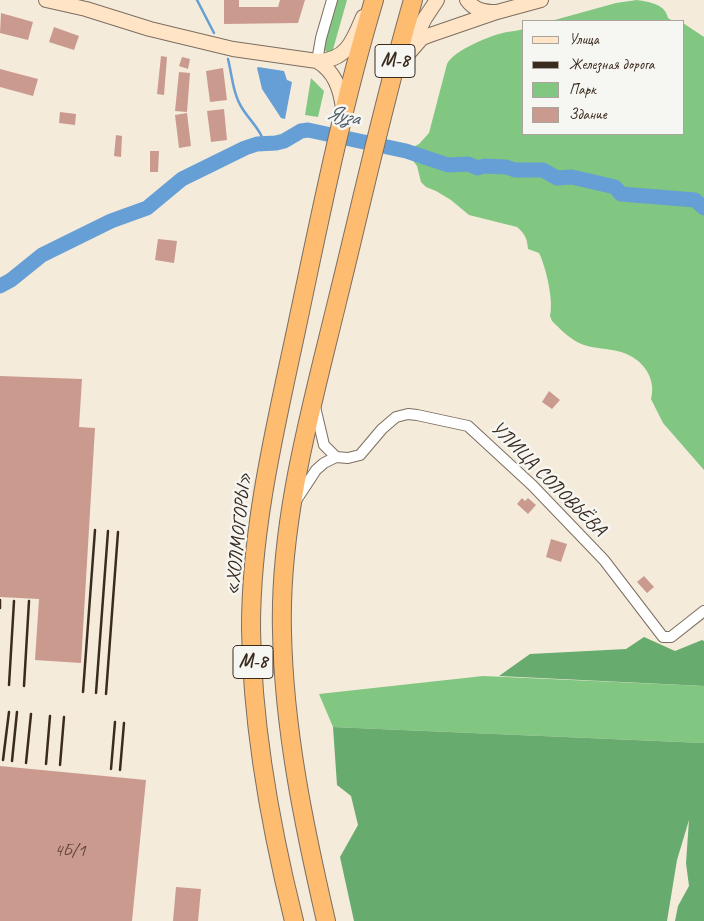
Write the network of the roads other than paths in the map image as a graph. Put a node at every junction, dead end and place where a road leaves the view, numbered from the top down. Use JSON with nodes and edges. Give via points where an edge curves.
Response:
{"nodes":[{"id":1,"x":46,"y":0,"type":"edge"},
{"id":2,"x":332,"y":0,"type":"edge"},
{"id":3,"x":372,"y":0,"type":"edge"},
{"id":4,"x":413,"y":0,"type":"edge"},
{"id":5,"x":437,"y":0,"type":"edge"},
{"id":6,"x":467,"y":0,"type":"edge"},
{"id":7,"x":541,"y":0,"type":"edge"},
{"id":8,"x":497,"y":12,"type":"junction"},
{"id":9,"x":408,"y":54,"type":"junction"},
{"id":10,"x":317,"y":62,"type":"junction"},
{"id":11,"x":343,"y":115,"type":"junction"},
{"id":12,"x":380,"y":123,"type":"junction"},
{"id":13,"x":314,"y":400,"type":"junction"},
{"id":14,"x":336,"y":457,"type":"junction"},
{"id":15,"x":292,"y":506,"type":"junction"},
{"id":16,"x":704,"y":611,"type":"edge"},
{"id":17,"x":294,"y":921,"type":"edge"},
{"id":18,"x":326,"y":921,"type":"edge"}],
"edges":[{"from":1,"to":10,"type":"street","via":[[233,49]]},
{"from":2,"to":10,"type":"street"},
{"from":3,"to":10,"type":"street","via":[[344,52],[333,60]]},
{"from":3,"to":11,"type":"highway","number":"М-8"},
{"from":4,"to":12,"type":"highway","number":"М-8"},
{"from":5,"to":9,"type":"street"},
{"from":6,"to":8,"type":"street","via":[[484,12]]},
{"from":7,"to":8,"type":"street"},
{"from":8,"to":9,"type":"street","via":[[422,38]]},
{"from":9,"to":12,"type":"street"},
{"from":10,"to":11,"type":"street","via":[[334,77],[340,90]]},
{"from":11,"to":17,"type":"highway","name":"«ХОЛМОГОРЫ»","number":"М-8","via":[[269,459],[254,571],[251,627],[259,745],[278,859]]},
{"from":12,"to":13,"type":"highway","number":"М-8"},
{"from":13,"to":14,"type":"street","via":[[324,445]]},
{"from":13,"to":15,"type":"highway","number":"М-8"},
{"from":14,"to":15,"type":"street","name":"УЛИЦА СОЛОВЬЁВА","via":[[316,470]]},
{"from":14,"to":16,"type":"street","name":"УЛИЦА СОЛОВЬЁВА","via":[[360,455],[382,429],[402,415],[468,426],[532,485],[604,560],[663,637],[671,637]]},
{"from":15,"to":18,"type":"highway","number":"М-8","via":[[284,574],[284,680],[294,767]]}]}
